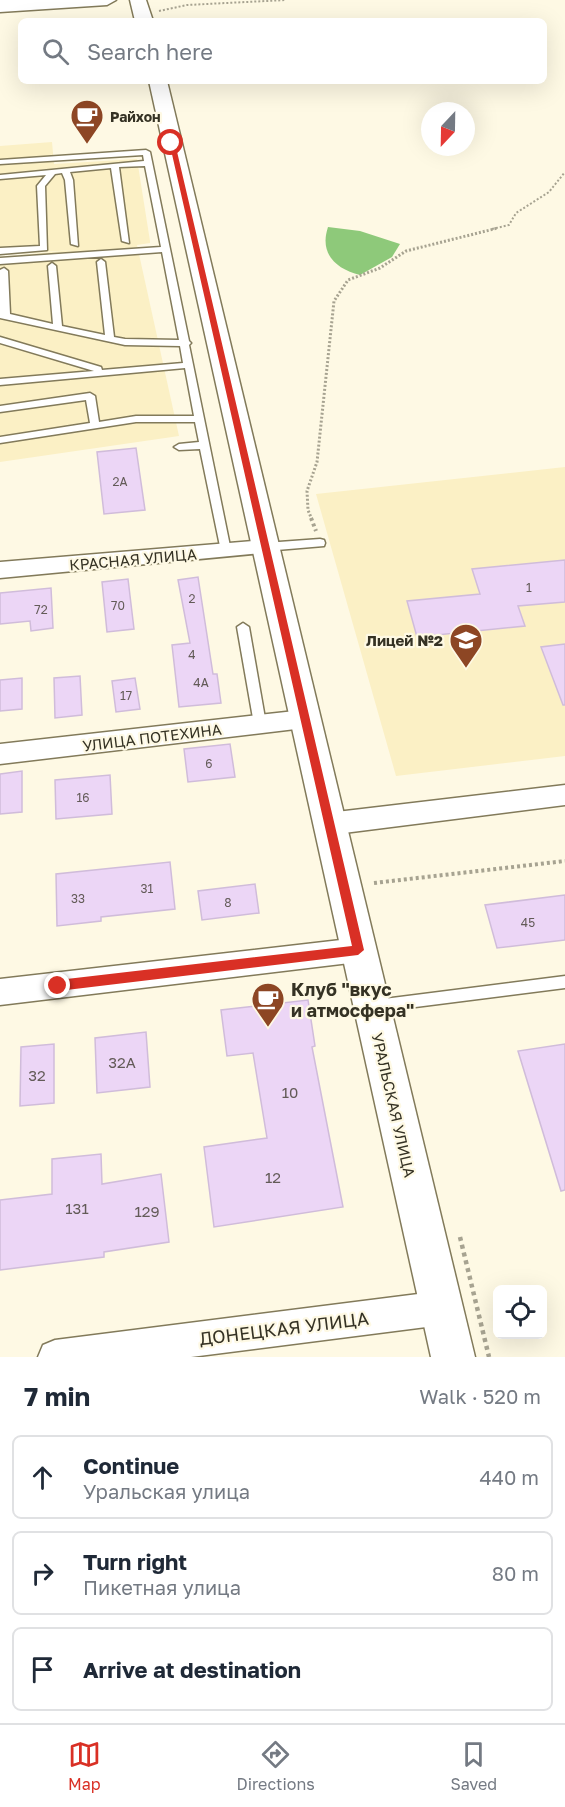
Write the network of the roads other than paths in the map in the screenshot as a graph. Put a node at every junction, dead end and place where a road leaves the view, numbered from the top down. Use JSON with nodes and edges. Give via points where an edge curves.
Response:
{"nodes":[{"id":1,"x":107,"y":0,"type":"edge"},
{"id":2,"x":138,"y":0,"type":"edge"},
{"id":3,"x":62,"y":1,"type":"edge"},
{"id":4,"x":0,"y":6,"type":"edge"},
{"id":5,"x":143,"y":18,"type":"edge"},
{"id":6,"x":159,"y":84,"type":"edge"},
{"id":7,"x":0,"y":162,"type":"edge"},
{"id":8,"x":148,"y":163,"type":"junction"},
{"id":9,"x":115,"y":165,"type":"junction"},
{"id":10,"x":65,"y":171,"type":"junction"},
{"id":11,"x":52,"y":172,"type":"junction"},
{"id":12,"x":0,"y":177,"type":"edge"},
{"id":13,"x":126,"y":241,"type":"dead end"},
{"id":14,"x":75,"y":244,"type":"dead end"},
{"id":15,"x":166,"y":249,"type":"junction"},
{"id":16,"x":0,"y":251,"type":"edge"},
{"id":17,"x":0,"y":261,"type":"edge"},
{"id":18,"x":101,"y":262,"type":"dead end"},
{"id":19,"x":52,"y":266,"type":"dead end"},
{"id":20,"x":4,"y":271,"type":"dead end"},
{"id":21,"x":3,"y":315,"type":"edge"},
{"id":22,"x":58,"y":327,"type":"junction"},
{"id":23,"x":110,"y":339,"type":"junction"},
{"id":24,"x":0,"y":340,"type":"edge"},
{"id":25,"x":186,"y":343,"type":"junction"},
{"id":26,"x":189,"y":365,"type":"junction"},
{"id":27,"x":105,"y":371,"type":"junction"},
{"id":28,"x":0,"y":382,"type":"edge"},
{"id":29,"x":0,"y":409,"type":"edge"},
{"id":30,"x":201,"y":419,"type":"junction"},
{"id":31,"x":96,"y":425,"type":"junction"},
{"id":32,"x":0,"y":440,"type":"edge"},
{"id":33,"x":206,"y":445,"type":"junction"},
{"id":34,"x":179,"y":447,"type":"dead end"},
{"id":35,"x":320,"y":543,"type":"road end"},
{"id":36,"x":265,"y":547,"type":"junction"},
{"id":37,"x":226,"y":551,"type":"junction"},
{"id":38,"x":0,"y":570,"type":"edge"},
{"id":39,"x":243,"y":627,"type":"dead end"},
{"id":40,"x":304,"y":719,"type":"junction"},
{"id":41,"x":260,"y":724,"type":"junction"},
{"id":42,"x":0,"y":754,"type":"edge"},
{"id":43,"x":565,"y":795,"type":"edge"},
{"id":44,"x":328,"y":824,"type":"junction"},
{"id":45,"x":358,"y":950,"type":"junction"},
{"id":46,"x":565,"y":982,"type":"edge"},
{"id":47,"x":0,"y":992,"type":"edge"},
{"id":48,"x":371,"y":1007,"type":"junction"},
{"id":49,"x":442,"y":1308,"type":"junction"},
{"id":50,"x":55,"y":1357,"type":"edge"},
{"id":51,"x":453,"y":1357,"type":"edge"}],
"edges":[{"from":1,"to":3,"type":"main road"},
{"from":2,"to":5,"type":"street"},
{"from":3,"to":4,"type":"main road"},
{"from":6,"to":36,"type":"street","name":"УРАЛЬСКАЯ УЛИЦА"},
{"from":7,"to":8,"type":"lane","via":[[146,152]]},
{"from":8,"to":9,"type":"lane"},
{"from":8,"to":15,"type":"lane"},
{"from":9,"to":10,"type":"lane"},
{"from":9,"to":13,"type":"lane"},
{"from":10,"to":11,"type":"lane"},
{"from":10,"to":14,"type":"lane"},
{"from":11,"to":12,"type":"lane"},
{"from":11,"to":16,"type":"lane","via":[[40,186],[44,248]]},
{"from":15,"to":17,"type":"lane"},
{"from":15,"to":25,"type":"lane"},
{"from":18,"to":23,"type":"lane"},
{"from":19,"to":22,"type":"lane"},
{"from":20,"to":21,"type":"lane"},
{"from":21,"to":22,"type":"lane"},
{"from":22,"to":23,"type":"lane"},
{"from":23,"to":25,"type":"lane"},
{"from":24,"to":27,"type":"lane"},
{"from":25,"to":26,"type":"lane"},
{"from":26,"to":27,"type":"lane"},
{"from":26,"to":30,"type":"lane"},
{"from":27,"to":28,"type":"lane"},
{"from":29,"to":31,"type":"lane","via":[[90,396]]},
{"from":30,"to":31,"type":"lane","via":[[136,419]]},
{"from":30,"to":33,"type":"lane"},
{"from":31,"to":32,"type":"lane"},
{"from":33,"to":34,"type":"lane"},
{"from":33,"to":37,"type":"lane"},
{"from":35,"to":36,"type":"lane"},
{"from":36,"to":37,"type":"street","name":"КРАСНАЯ УЛИЦА"},
{"from":36,"to":40,"type":"street","name":"УРАЛЬСКАЯ УЛИЦА"},
{"from":37,"to":38,"type":"street","name":"КРАСНАЯ УЛИЦА"},
{"from":39,"to":41,"type":"lane"},
{"from":40,"to":41,"type":"street","name":"УЛИЦА ПОТЕХИНА"},
{"from":40,"to":44,"type":"street","name":"УРАЛЬСКАЯ УЛИЦА"},
{"from":41,"to":42,"type":"street","name":"УЛИЦА ПОТЕХИНА"},
{"from":43,"to":44,"type":"street"},
{"from":44,"to":45,"type":"street","name":"УРАЛЬСКАЯ УЛИЦА"},
{"from":45,"to":47,"type":"street"},
{"from":45,"to":48,"type":"street","name":"УРАЛЬСКАЯ УЛИЦА"},
{"from":46,"to":48,"type":"lane"},
{"from":48,"to":49,"type":"street","name":"УРАЛЬСКАЯ УЛИЦА"},
{"from":49,"to":50,"type":"street","name":"ДОНЕЦКАЯ УЛИЦА"},
{"from":49,"to":51,"type":"street","name":"УРАЛЬСКАЯ УЛИЦА"}]}
